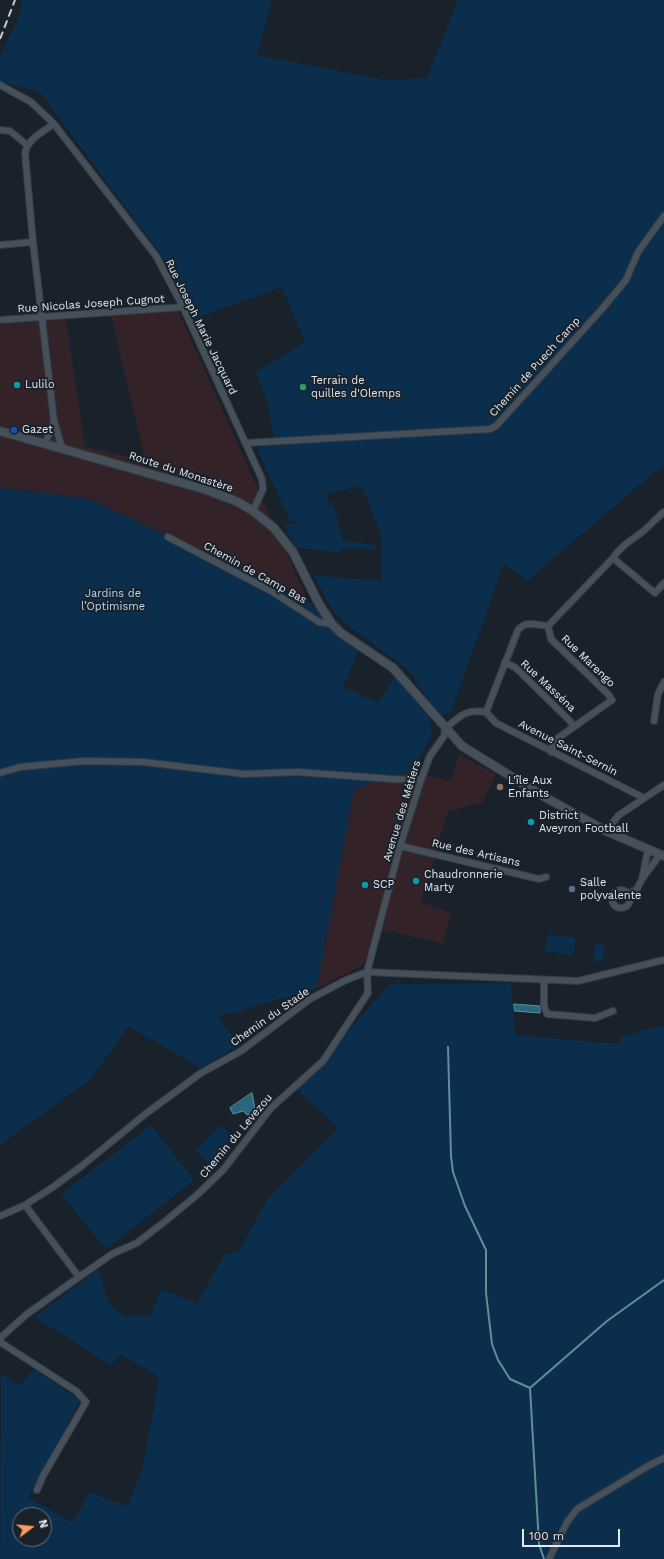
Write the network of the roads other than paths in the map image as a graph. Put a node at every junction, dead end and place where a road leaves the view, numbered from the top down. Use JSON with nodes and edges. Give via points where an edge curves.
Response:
{"nodes":[{"id":1,"x":0,"y":85,"type":"edge"},
{"id":2,"x":54,"y":124,"type":"junction"},
{"id":3,"x":0,"y":130,"type":"edge"},
{"id":4,"x":27,"y":145,"type":"junction"},
{"id":5,"x":664,"y":216,"type":"edge"},
{"id":6,"x":32,"y":242,"type":"junction"},
{"id":7,"x":0,"y":245,"type":"edge"},
{"id":8,"x":183,"y":307,"type":"junction"},
{"id":9,"x":41,"y":317,"type":"junction"},
{"id":10,"x":0,"y":320,"type":"edge"},
{"id":11,"x":54,"y":421,"type":"junction"},
{"id":12,"x":0,"y":431,"type":"edge"},
{"id":13,"x":246,"y":443,"type":"junction"},
{"id":14,"x":45,"y":444,"type":"junction"},
{"id":15,"x":62,"y":448,"type":"junction"},
{"id":16,"x":253,"y":511,"type":"junction"},
{"id":17,"x":664,"y":512,"type":"edge"},
{"id":18,"x":168,"y":538,"type":"dead end"},
{"id":19,"x":613,"y":558,"type":"junction"},
{"id":20,"x":664,"y":583,"type":"edge"},
{"id":21,"x":332,"y":624,"type":"junction"},
{"id":22,"x":548,"y":626,"type":"junction"},
{"id":23,"x":505,"y":662,"type":"junction"},
{"id":24,"x":664,"y":682,"type":"edge"},
{"id":25,"x":486,"y":712,"type":"junction"},
{"id":26,"x":654,"y":721,"type":"dead end"},
{"id":27,"x":574,"y":727,"type":"junction"},
{"id":28,"x":445,"y":729,"type":"junction"},
{"id":29,"x":551,"y":752,"type":"junction"},
{"id":30,"x":0,"y":773,"type":"edge"},
{"id":31,"x":421,"y":780,"type":"junction"},
{"id":32,"x":664,"y":785,"type":"edge"},
{"id":33,"x":644,"y":798,"type":"junction"},
{"id":34,"x":606,"y":831,"type":"junction"},
{"id":35,"x":400,"y":846,"type":"junction"},
{"id":36,"x":648,"y":850,"type":"junction"},
{"id":37,"x":662,"y":856,"type":"edge"},
{"id":38,"x":546,"y":876,"type":"dead end"},
{"id":39,"x":642,"y":879,"type":"junction"},
{"id":40,"x":629,"y":894,"type":"dead end"},
{"id":41,"x":664,"y":960,"type":"edge"},
{"id":42,"x":367,"y":972,"type":"junction"},
{"id":43,"x":544,"y":981,"type":"junction"},
{"id":44,"x":368,"y":993,"type":"joint"},
{"id":45,"x":613,"y":1011,"type":"dead end"},
{"id":46,"x":25,"y":1205,"type":"junction"},
{"id":47,"x":0,"y":1216,"type":"edge"},
{"id":48,"x":79,"y":1277,"type":"junction"},
{"id":49,"x":0,"y":1338,"type":"edge"},
{"id":50,"x":0,"y":1342,"type":"edge"},
{"id":51,"x":664,"y":1458,"type":"edge"},
{"id":52,"x":37,"y":1490,"type":"dead end"},
{"id":53,"x":549,"y":1559,"type":"edge"}],
"edges":[{"from":1,"to":2,"type":"street","name":"Rue Joseph Marie Jacquard","via":[[30,102]]},
{"from":2,"to":4,"type":"street"},
{"from":2,"to":8,"type":"street","name":"Rue Joseph Marie Jacquard","via":[[156,256]]},
{"from":3,"to":4,"type":"street","via":[[10,131]]},
{"from":4,"to":6,"type":"street","via":[[25,153]]},
{"from":5,"to":13,"type":"street","name":"Chemin de Puech Camp","via":[[638,252],[626,280],[496,426],[480,431]]},
{"from":6,"to":7,"type":"street"},
{"from":6,"to":9,"type":"street"},
{"from":8,"to":9,"type":"street","name":"Rue Nicolas Joseph Cugnot"},
{"from":8,"to":13,"type":"street","name":"Rue Joseph Marie Jacquard"},
{"from":9,"to":10,"type":"street","name":"Rue Nicolas Joseph Cugnot"},
{"from":9,"to":11,"type":"street"},
{"from":11,"to":14,"type":"street"},
{"from":11,"to":15,"type":"street"},
{"from":12,"to":14,"type":"street","name":"Route du Monastère"},
{"from":13,"to":16,"type":"street","name":"Rue Joseph Marie Jacquard","via":[[262,478],[263,489]]},
{"from":14,"to":15,"type":"street","name":"Route du Monastère"},
{"from":15,"to":16,"type":"street","name":"Route du Monastère","via":[[207,490]]},
{"from":16,"to":21,"type":"street","name":"Route du Monastère","via":[[274,528],[293,552]]},
{"from":17,"to":19,"type":"street","via":[[618,549]]},
{"from":18,"to":21,"type":"street","name":"Chemin de Camp Bas","via":[[271,591],[319,622]]},
{"from":19,"to":20,"type":"street","via":[[655,594]]},
{"from":19,"to":22,"type":"street"},
{"from":21,"to":28,"type":"street","name":"Route du Monastère","via":[[393,668]]},
{"from":22,"to":23,"type":"street","via":[[529,623],[522,625]]},
{"from":22,"to":27,"type":"street","name":"Rue Marengo","via":[[551,639],[612,700]]},
{"from":23,"to":25,"type":"street"},
{"from":23,"to":27,"type":"street","name":"Rue Masséna","via":[[516,668]]},
{"from":24,"to":26,"type":"street","via":[[658,694]]},
{"from":25,"to":28,"type":"street","via":[[475,710],[464,713]]},
{"from":25,"to":29,"type":"street","name":"Avenue Saint-Sernin","via":[[496,723]]},
{"from":27,"to":29,"type":"street","name":"Rue Marengo","via":[[554,742]]},
{"from":28,"to":31,"type":"street","name":"Avenue des Métiers","via":[[444,736],[430,756]]},
{"from":28,"to":34,"type":"street","name":"Route du Monastère","via":[[462,746],[541,795]]},
{"from":29,"to":33,"type":"street","name":"Avenue Saint-Sernin"},
{"from":30,"to":31,"type":"street","via":[[20,767],[85,761],[143,762],[244,774],[298,772]]},
{"from":31,"to":35,"type":"street","name":"Avenue des Métiers"},
{"from":32,"to":33,"type":"street"},
{"from":33,"to":34,"type":"street","via":[[619,815]]},
{"from":34,"to":36,"type":"street","name":"Route du Monastère"},
{"from":35,"to":38,"type":"street","name":"Rue des Artisans","via":[[539,878]]},
{"from":35,"to":42,"type":"street","name":"Avenue des Métiers"},
{"from":36,"to":37,"type":"street","name":"Route du Monastère"},
{"from":36,"to":39,"type":"street"},
{"from":37,"to":39,"type":"street"},
{"from":39,"to":40,"type":"street","via":[[637,889]]},
{"from":41,"to":43,"type":"street","name":"Chemin du Stade","via":[[578,981]]},
{"from":42,"to":43,"type":"street","name":"Chemin du Stade"},
{"from":42,"to":44,"type":"street","name":"Avenue des Métiers"},
{"from":42,"to":46,"type":"street","name":"Chemin du Stade","via":[[310,999],[241,1051],[201,1073],[144,1115],[84,1165]]},
{"from":43,"to":45,"type":"street","via":[[544,1006],[547,1014],[595,1018]]},
{"from":44,"to":48,"type":"street","name":"Chemin du Levezou","via":[[323,1061],[271,1108],[223,1170],[198,1194],[137,1243],[112,1254]]},
{"from":46,"to":47,"type":"street","name":"Chemin du Stade"},
{"from":46,"to":48,"type":"street"},
{"from":48,"to":49,"type":"street","name":"Chemin du Levezou"},
{"from":50,"to":52,"type":"street","via":[[76,1391],[86,1402]]},
{"from":51,"to":53,"type":"street","via":[[577,1509],[567,1522]]}]}
